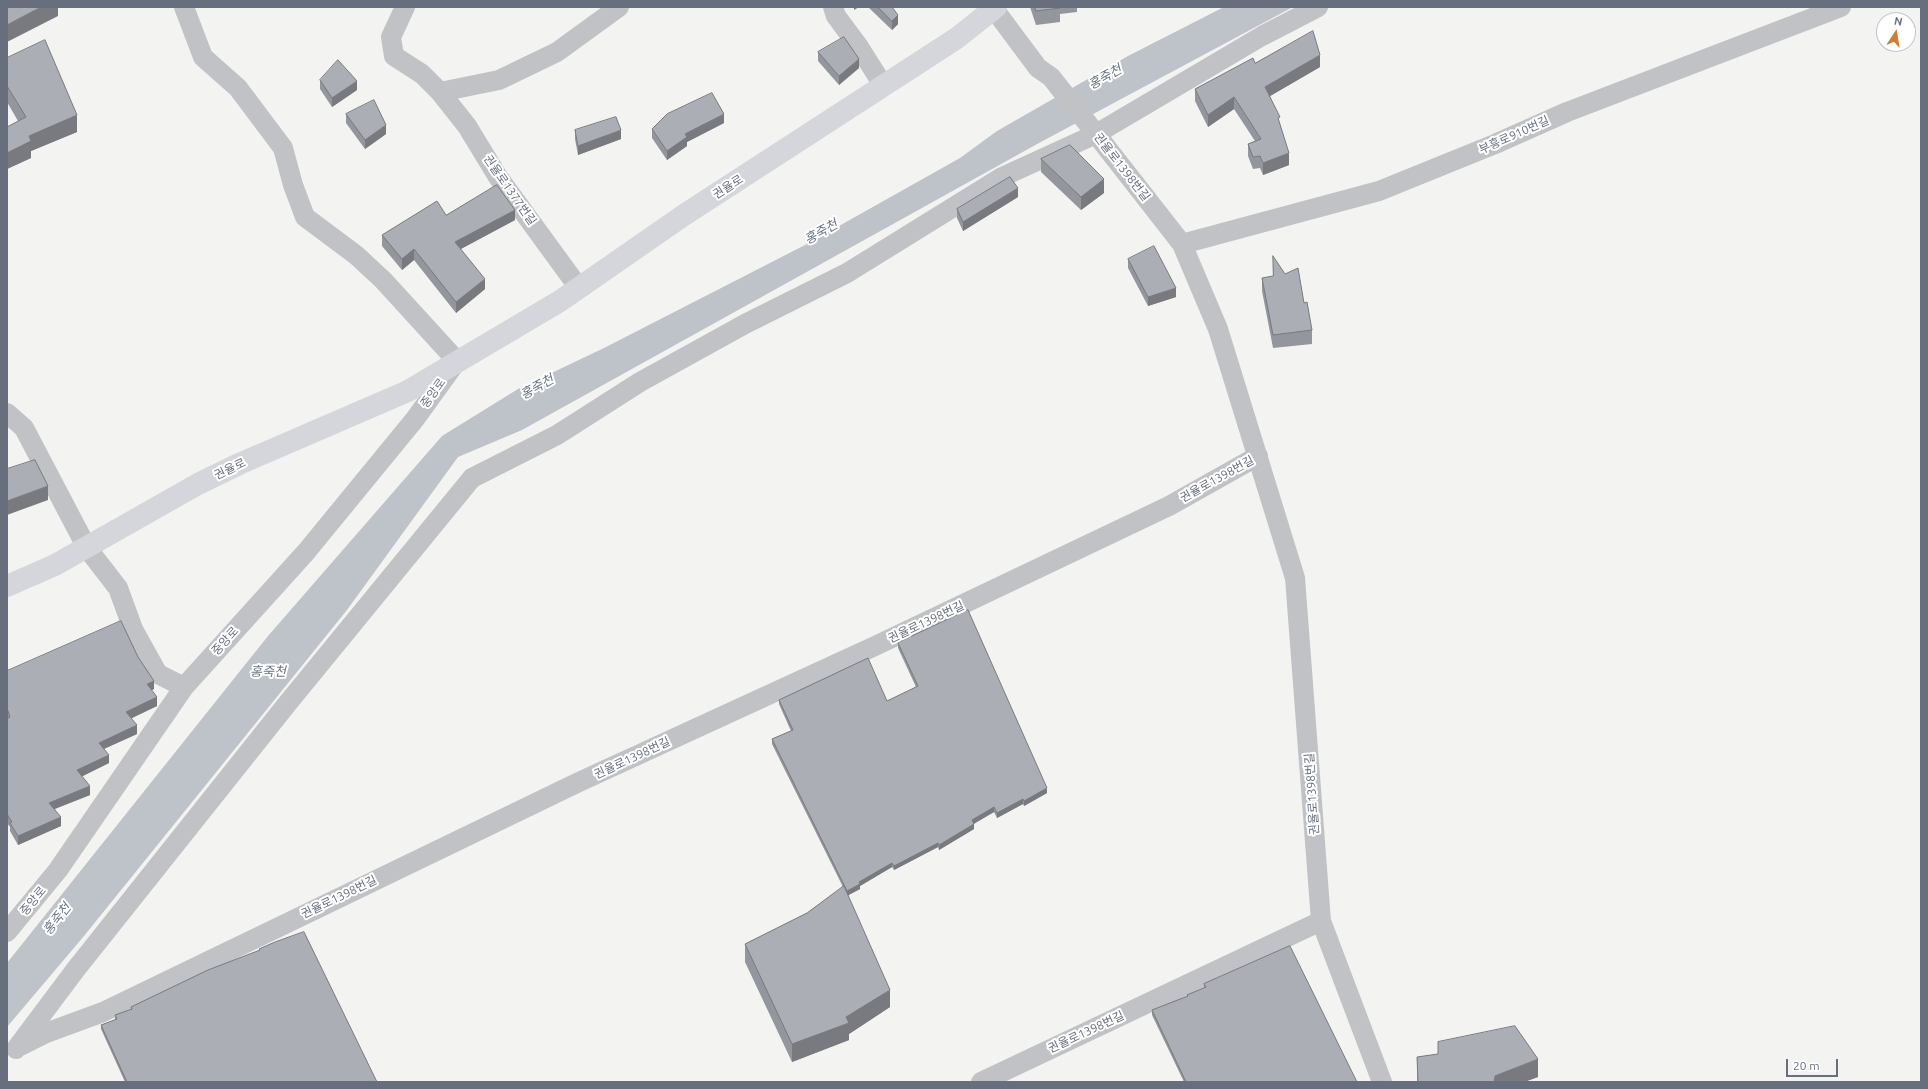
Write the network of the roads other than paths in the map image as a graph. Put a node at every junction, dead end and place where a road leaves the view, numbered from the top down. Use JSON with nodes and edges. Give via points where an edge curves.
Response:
{"nodes":[{"id":1,"x":184,"y":7,"type":"edge"},
{"id":2,"x":405,"y":7,"type":"edge"},
{"id":3,"x":619,"y":7,"type":"edge"},
{"id":4,"x":832,"y":7,"type":"edge"},
{"id":5,"x":1318,"y":7,"type":"edge"},
{"id":6,"x":1841,"y":7,"type":"edge"},
{"id":7,"x":995,"y":8,"type":"edge"},
{"id":8,"x":884,"y":85,"type":"junction"},
{"id":9,"x":440,"y":92,"type":"junction"},
{"id":10,"x":1096,"y":134,"type":"junction"},
{"id":11,"x":1182,"y":244,"type":"junction"},
{"id":12,"x":579,"y":288,"type":"junction"},
{"id":13,"x":457,"y":361,"type":"junction"},
{"id":14,"x":7,"y":413,"type":"edge"},
{"id":15,"x":1258,"y":456,"type":"junction"},
{"id":16,"x":87,"y":548,"type":"junction"},
{"id":17,"x":7,"y":586,"type":"edge"},
{"id":18,"x":184,"y":687,"type":"junction"},
{"id":19,"x":1321,"y":921,"type":"junction"},
{"id":20,"x":7,"y":932,"type":"edge"},
{"id":21,"x":11,"y":1054,"type":"edge"},
{"id":22,"x":981,"y":1082,"type":"edge"},
{"id":23,"x":1382,"y":1082,"type":"edge"}],
"edges":[{"from":1,"to":13,"type":"street","via":[[204,57],[238,88],[283,148],[305,217],[356,255],[383,280]]},
{"from":2,"to":9,"type":"street","name":"권율로1377번길","via":[[391,37],[394,56],[422,74]]},
{"from":3,"to":9,"type":"street","via":[[557,52],[499,80]]},
{"from":4,"to":8,"type":"street"},
{"from":5,"to":10,"type":"street","via":[[1262,36]]},
{"from":6,"to":11,"type":"street","name":"부흥로910번길","via":[[1567,112],[1379,191]]},
{"from":7,"to":8,"type":"main road","name":"권율로","via":[[957,38]]},
{"from":7,"to":10,"type":"street","name":"권율로1398번길","via":[[1038,68],[1051,77]]},
{"from":8,"to":12,"type":"main road","name":"권율로","via":[[684,215]]},
{"from":9,"to":12,"type":"street","name":"권율로1377번길","via":[[467,126],[498,177]]},
{"from":10,"to":11,"type":"street","name":"권율로1398번길"},
{"from":10,"to":21,"type":"street","via":[[1002,177],[847,274],[745,324],[640,382],[557,435],[472,478],[287,704]]},
{"from":11,"to":15,"type":"street","name":"권율로1398번길","via":[[1218,329]]},
{"from":12,"to":13,"type":"main road","name":"권율로"},
{"from":13,"to":16,"type":"main road","name":"권율로","via":[[408,391],[289,441],[198,484]]},
{"from":13,"to":18,"type":"street","name":"중앙로","via":[[414,419],[306,552]]},
{"from":14,"to":16,"type":"street","via":[[24,428]]},
{"from":15,"to":19,"type":"street","name":"권율로1398번길","via":[[1296,578]]},
{"from":15,"to":21,"type":"street","name":"권율로1398번길","via":[[1148,516],[572,786],[103,1012],[46,1033]]},
{"from":16,"to":17,"type":"main road","name":"권율로"},
{"from":16,"to":18,"type":"street","via":[[118,588],[133,629],[158,674]]},
{"from":18,"to":20,"type":"street","name":"중앙로","via":[[58,870]]},
{"from":19,"to":22,"type":"street","name":"권율로1398번길"},
{"from":19,"to":23,"type":"street","name":"권율로1398번길"}]}
